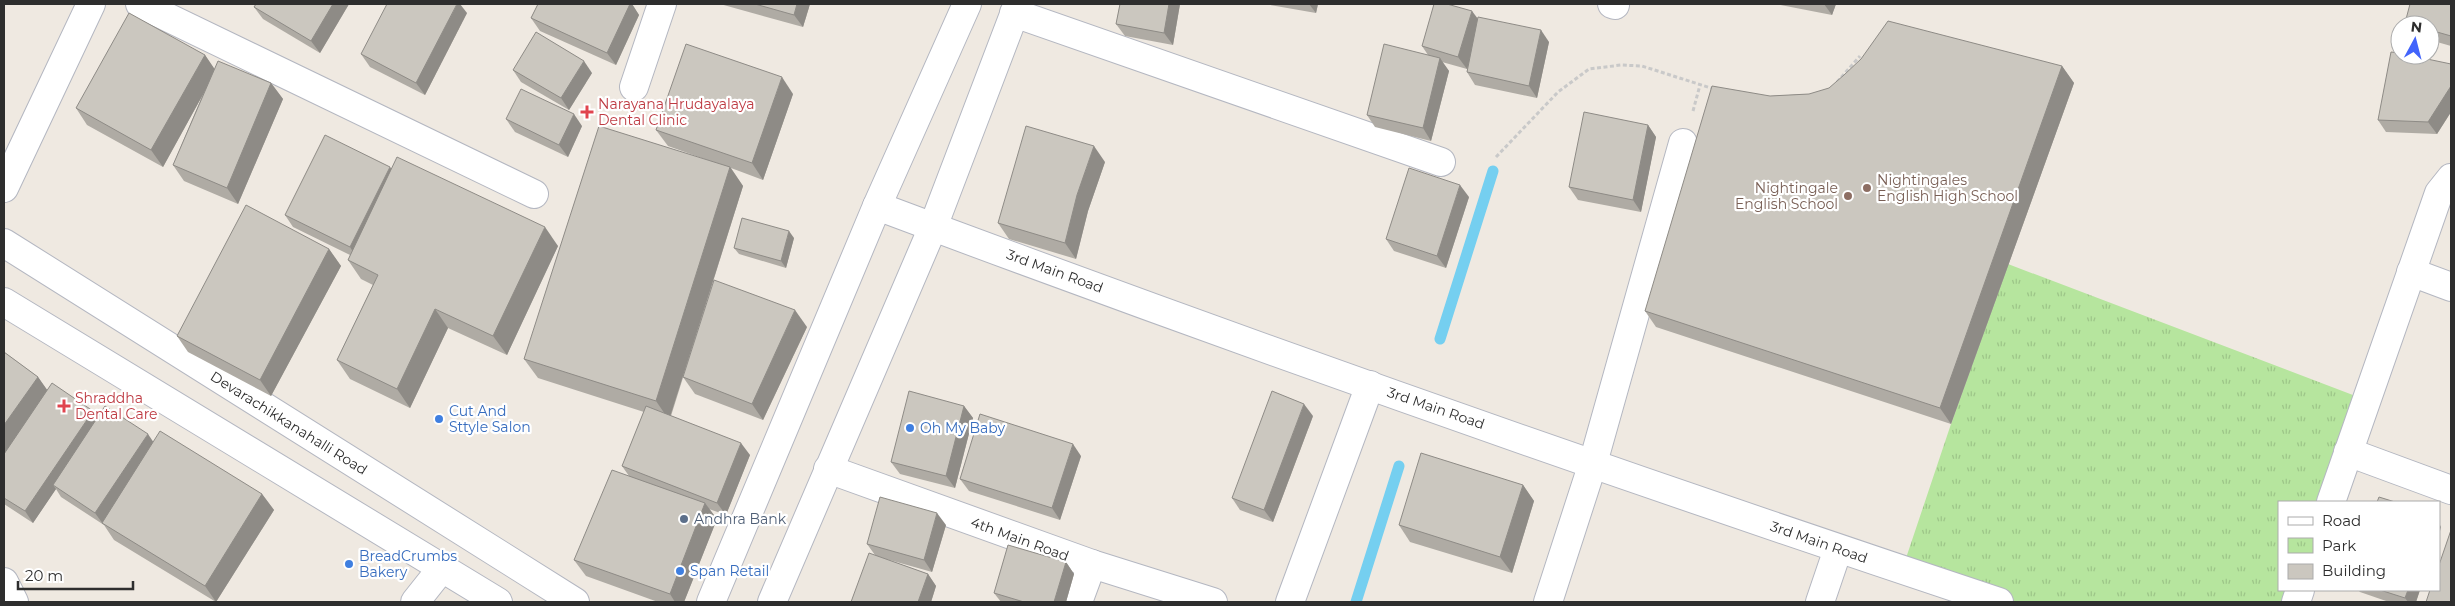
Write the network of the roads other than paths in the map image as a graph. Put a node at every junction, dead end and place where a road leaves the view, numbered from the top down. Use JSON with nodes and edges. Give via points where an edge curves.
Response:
{"nodes":[{"id":1,"x":91,"y":4,"type":"edge"},
{"id":2,"x":140,"y":4,"type":"edge"},
{"id":3,"x":662,"y":4,"type":"edge"},
{"id":4,"x":967,"y":4,"type":"edge"},
{"id":5,"x":1016,"y":8,"type":"edge"},
{"id":6,"x":634,"y":87,"type":"dead end"},
{"id":7,"x":1683,"y":143,"type":"dead end"},
{"id":8,"x":1441,"y":162,"type":"dead end"},
{"id":9,"x":2451,"y":178,"type":"edge"},
{"id":10,"x":4,"y":188,"type":"edge"},
{"id":11,"x":534,"y":194,"type":"dead end"},
{"id":12,"x":877,"y":206,"type":"junction"},
{"id":13,"x":933,"y":227,"type":"junction"},
{"id":14,"x":4,"y":243,"type":"edge"},
{"id":15,"x":2411,"y":272,"type":"junction"},
{"id":16,"x":2451,"y":287,"type":"edge"},
{"id":17,"x":4,"y":302,"type":"edge"},
{"id":18,"x":1370,"y":385,"type":"junction"},
{"id":19,"x":2348,"y":452,"type":"junction"},
{"id":20,"x":1593,"y":463,"type":"junction"},
{"id":21,"x":828,"y":470,"type":"junction"},
{"id":22,"x":2451,"y":490,"type":"edge"},
{"id":23,"x":2331,"y":501,"type":"edge"},
{"id":24,"x":1838,"y":549,"type":"junction"},
{"id":25,"x":1092,"y":564,"type":"junction"},
{"id":26,"x":442,"y":568,"type":"junction"},
{"id":27,"x":4,"y":582,"type":"edge"},
{"id":28,"x":14,"y":602,"type":"edge"},
{"id":29,"x":415,"y":602,"type":"edge"},
{"id":30,"x":498,"y":602,"type":"edge"},
{"id":31,"x":575,"y":602,"type":"edge"},
{"id":32,"x":711,"y":602,"type":"edge"},
{"id":33,"x":772,"y":602,"type":"edge"},
{"id":34,"x":1078,"y":602,"type":"edge"},
{"id":35,"x":1213,"y":602,"type":"edge"},
{"id":36,"x":1290,"y":602,"type":"edge"},
{"id":37,"x":1548,"y":602,"type":"edge"},
{"id":38,"x":1820,"y":602,"type":"edge"},
{"id":39,"x":1999,"y":602,"type":"edge"}],
"edges":[{"from":1,"to":10,"type":"street"},
{"from":2,"to":11,"type":"street"},
{"from":3,"to":6,"type":"street"},
{"from":4,"to":12,"type":"street"},
{"from":5,"to":8,"type":"street"},
{"from":5,"to":13,"type":"street"},
{"from":7,"to":20,"type":"street"},
{"from":9,"to":15,"type":"street","via":[[2438,193]]},
{"from":12,"to":13,"type":"street","name":"3rd Main Road"},
{"from":12,"to":32,"type":"street"},
{"from":13,"to":18,"type":"street","name":"3rd Main Road"},
{"from":13,"to":21,"type":"street"},
{"from":14,"to":31,"type":"street","name":"Devarachikkanahalli Road"},
{"from":15,"to":16,"type":"street"},
{"from":15,"to":19,"type":"street"},
{"from":17,"to":26,"type":"street"},
{"from":18,"to":20,"type":"street","name":"3rd Main Road"},
{"from":18,"to":36,"type":"street"},
{"from":19,"to":22,"type":"street"},
{"from":19,"to":23,"type":"street"},
{"from":20,"to":24,"type":"street","name":"3rd Main Road"},
{"from":20,"to":37,"type":"street"},
{"from":21,"to":25,"type":"street","name":"4th Main Road"},
{"from":21,"to":33,"type":"street"},
{"from":24,"to":38,"type":"street"},
{"from":24,"to":39,"type":"street","name":"3rd Main Road"},
{"from":25,"to":34,"type":"street"},
{"from":25,"to":35,"type":"street","name":"4th Main Road"},
{"from":26,"to":29,"type":"street"},
{"from":26,"to":30,"type":"street"},
{"from":27,"to":28,"type":"street"}]}
